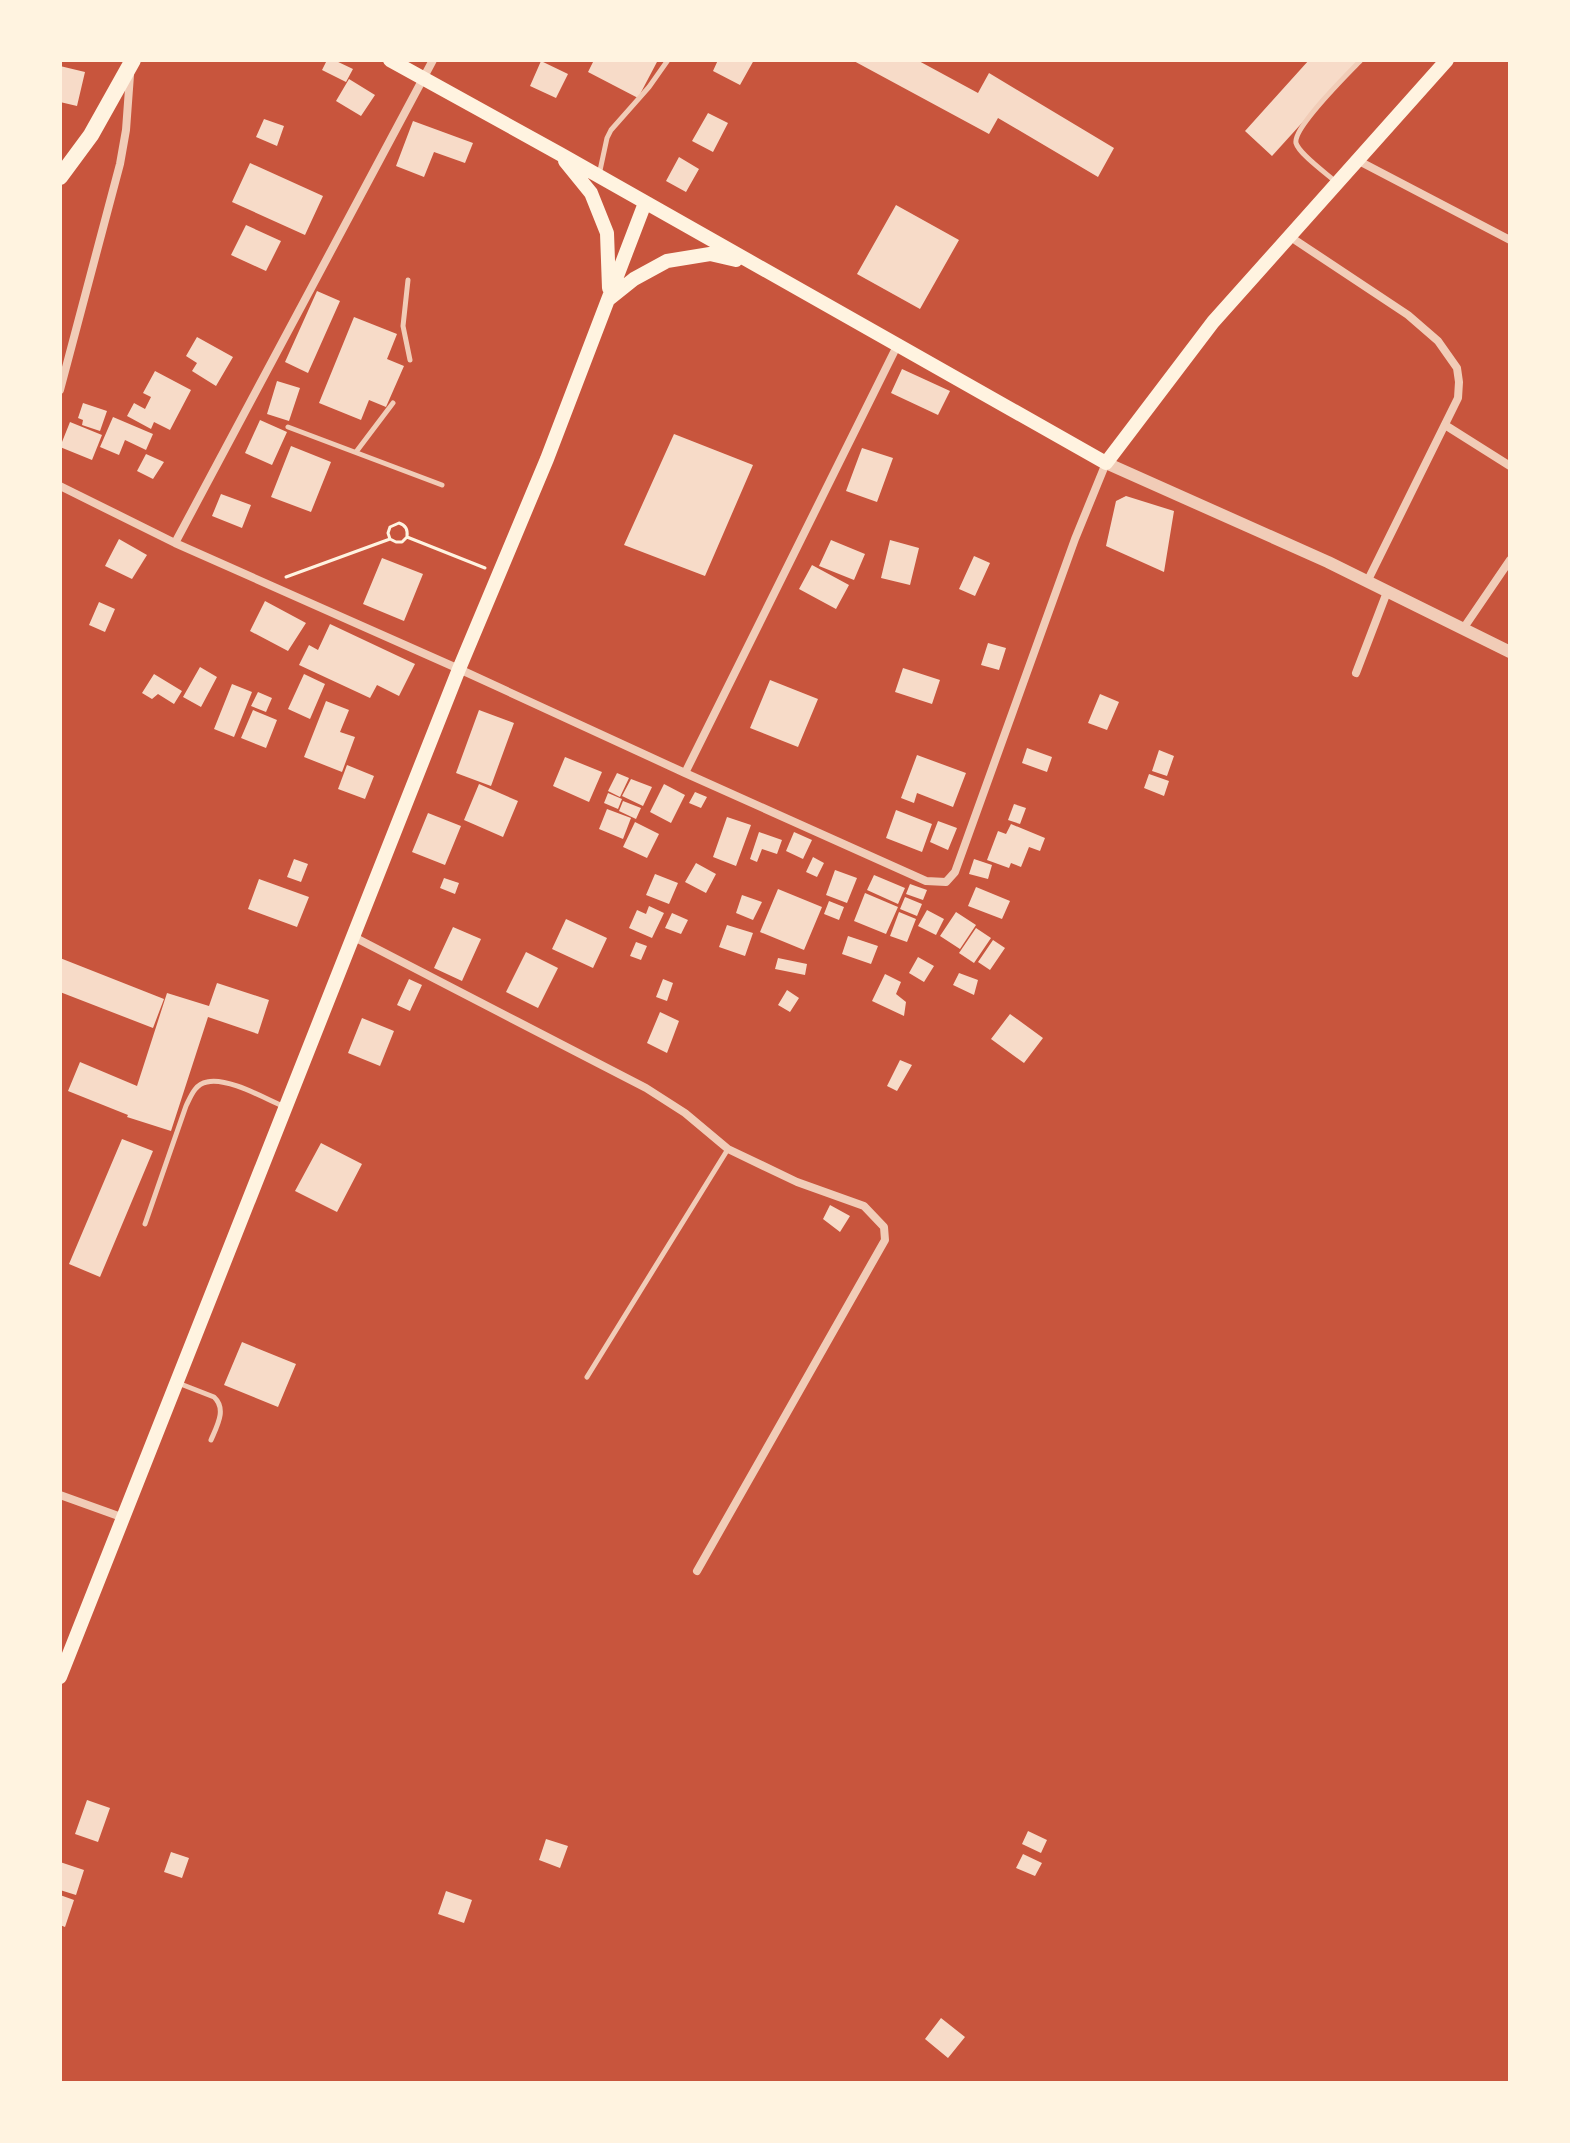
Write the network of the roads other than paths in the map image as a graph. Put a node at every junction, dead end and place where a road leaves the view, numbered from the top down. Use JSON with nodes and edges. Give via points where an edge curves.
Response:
{"nodes":[{"id":1,"x":390,"y":60,"type":"edge"},
{"id":2,"x":433,"y":60,"type":"edge"},
{"id":3,"x":668,"y":60,"type":"edge"},
{"id":4,"x":1361,"y":60,"type":"edge"},
{"id":5,"x":1447,"y":60,"type":"edge"},
{"id":6,"x":132,"y":63,"type":"edge"},
{"id":7,"x":423,"y":77,"type":"junction"},
{"id":8,"x":560,"y":154,"type":"junction"},
{"id":9,"x":1357,"y":160,"type":"junction"},
{"id":10,"x":599,"y":176,"type":"junction"},
{"id":11,"x":60,"y":177,"type":"edge"},
{"id":12,"x":1337,"y":183,"type":"junction"},
{"id":13,"x":645,"y":203,"type":"junction"},
{"id":14,"x":1289,"y":236,"type":"junction"},
{"id":15,"x":1510,"y":240,"type":"edge"},
{"id":16,"x":752,"y":264,"type":"junction"},
{"id":17,"x":408,"y":280,"type":"dead end"},
{"id":18,"x":609,"y":299,"type":"junction"},
{"id":19,"x":897,"y":346,"type":"junction"},
{"id":20,"x":410,"y":360,"type":"dead end"},
{"id":21,"x":60,"y":390,"type":"edge"},
{"id":22,"x":393,"y":403,"type":"dead end"},
{"id":23,"x":1445,"y":425,"type":"junction"},
{"id":24,"x":288,"y":427,"type":"dead end"},
{"id":25,"x":356,"y":452,"type":"junction"},
{"id":26,"x":1106,"y":463,"type":"junction"},
{"id":27,"x":1510,"y":466,"type":"edge"},
{"id":28,"x":442,"y":485,"type":"dead end"},
{"id":29,"x":60,"y":486,"type":"edge"},
{"id":30,"x":175,"y":543,"type":"junction"},
{"id":31,"x":1510,"y":560,"type":"edge"},
{"id":32,"x":1367,"y":582,"type":"junction"},
{"id":33,"x":1387,"y":592,"type":"junction"},
{"id":34,"x":1463,"y":629,"type":"junction"},
{"id":35,"x":1510,"y":652,"type":"edge"},
{"id":36,"x":459,"y":669,"type":"junction"},
{"id":37,"x":1356,"y":673,"type":"dead end"},
{"id":38,"x":685,"y":773,"type":"junction"},
{"id":39,"x":354,"y":937,"type":"junction"},
{"id":40,"x":287,"y":1108,"type":"junction"},
{"id":41,"x":728,"y":1149,"type":"junction"},
{"id":42,"x":145,"y":1224,"type":"dead end"},
{"id":43,"x":587,"y":1377,"type":"dead end"},
{"id":44,"x":178,"y":1383,"type":"junction"},
{"id":45,"x":211,"y":1440,"type":"dead end"},
{"id":46,"x":60,"y":1495,"type":"edge"},
{"id":47,"x":124,"y":1518,"type":"junction"},
{"id":48,"x":697,"y":1571,"type":"dead end"},
{"id":49,"x":60,"y":1677,"type":"edge"}],
"edges":[{"from":1,"to":7,"type":"main road"},
{"from":2,"to":7,"type":"street"},
{"from":3,"to":10,"type":"lane","via":[[611,130]]},
{"from":4,"to":12,"type":"lane","via":[[1297,133],[1302,152]]},
{"from":5,"to":9,"type":"main road"},
{"from":6,"to":11,"type":"main road"},
{"from":6,"to":21,"type":"street","via":[[120,164]]},
{"from":7,"to":8,"type":"main road"},
{"from":7,"to":30,"type":"street"},
{"from":8,"to":10,"type":"main road"},
{"from":8,"to":18,"type":"main road","via":[[591,193],[607,233]]},
{"from":9,"to":12,"type":"main road"},
{"from":9,"to":15,"type":"street"},
{"from":10,"to":13,"type":"main road"},
{"from":12,"to":14,"type":"main road"},
{"from":13,"to":16,"type":"main road"},
{"from":13,"to":18,"type":"main road"},
{"from":14,"to":23,"type":"street","via":[[1438,341],[1457,368],[1459,382],[1458,398]]},
{"from":14,"to":26,"type":"main road","via":[[1213,322]]},
{"from":16,"to":18,"type":"main road","via":[[710,254],[667,261]]},
{"from":16,"to":19,"type":"main road"},
{"from":17,"to":20,"type":"lane","via":[[403,326]]},
{"from":18,"to":36,"type":"main road"},
{"from":19,"to":26,"type":"main road"},
{"from":19,"to":38,"type":"street"},
{"from":22,"to":25,"type":"lane"},
{"from":23,"to":27,"type":"street"},
{"from":23,"to":32,"type":"street"},
{"from":24,"to":25,"type":"lane"},
{"from":25,"to":28,"type":"lane"},
{"from":26,"to":32,"type":"street"},
{"from":26,"to":38,"type":"street","via":[[955,872],[946,882],[926,881]]},
{"from":29,"to":30,"type":"street"},
{"from":30,"to":36,"type":"street"},
{"from":31,"to":34,"type":"street"},
{"from":32,"to":33,"type":"street"},
{"from":33,"to":34,"type":"street"},
{"from":33,"to":37,"type":"street"},
{"from":34,"to":35,"type":"street"},
{"from":36,"to":38,"type":"street"},
{"from":36,"to":39,"type":"main road"},
{"from":39,"to":40,"type":"main road"},
{"from":39,"to":41,"type":"street","via":[[646,1088]]},
{"from":40,"to":42,"type":"lane","via":[[225,1082],[206,1082],[194,1090]]},
{"from":40,"to":44,"type":"main road"},
{"from":41,"to":43,"type":"lane"},
{"from":41,"to":48,"type":"street","via":[[864,1206],[884,1227],[885,1240]]},
{"from":44,"to":45,"type":"lane","via":[[219,1401],[222,1409]]},
{"from":44,"to":47,"type":"main road"},
{"from":46,"to":47,"type":"street"},
{"from":47,"to":49,"type":"main road"}]}
